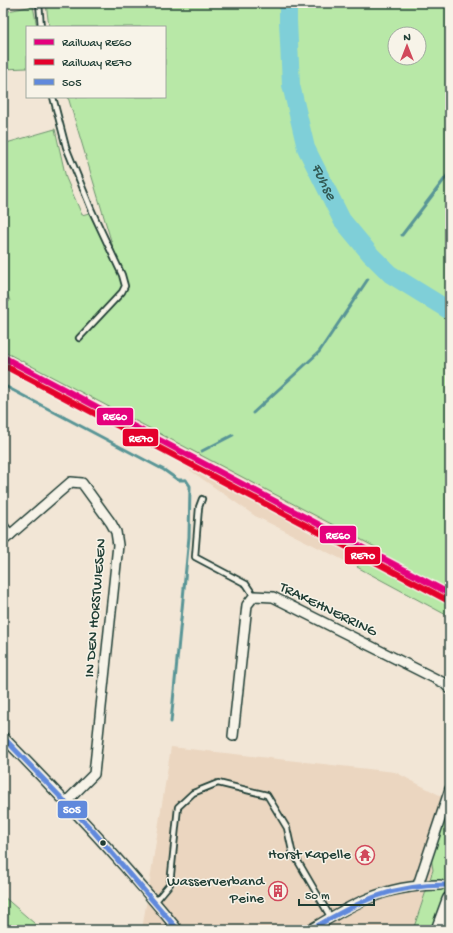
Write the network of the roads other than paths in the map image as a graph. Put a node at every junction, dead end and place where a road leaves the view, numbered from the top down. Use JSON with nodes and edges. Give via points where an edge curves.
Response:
{"nodes":[{"id":1,"x":39,"y":3,"type":"edge"},
{"id":2,"x":41,"y":26,"type":"edge"},
{"id":3,"x":53,"y":98,"type":"edge"},
{"id":4,"x":79,"y":338,"type":"dead end"},
{"id":5,"x":202,"y":499,"type":"dead end"},
{"id":6,"x":3,"y":526,"type":"edge"},
{"id":7,"x":6,"y":538,"type":"edge"},
{"id":8,"x":254,"y":596,"type":"junction"},
{"id":9,"x":450,"y":689,"type":"edge"},
{"id":10,"x":233,"y":736,"type":"dead end"},
{"id":11,"x":3,"y":737,"type":"edge"},
{"id":12,"x":450,"y":789,"type":"edge"},
{"id":13,"x":66,"y":802,"type":"junction"},
{"id":14,"x":440,"y":884,"type":"tunnel mouth"},
{"id":15,"x":418,"y":885,"type":"junction"},
{"id":16,"x":450,"y":900,"type":"edge"},
{"id":17,"x":155,"y":902,"type":"junction"},
{"id":18,"x":331,"y":918,"type":"junction"},
{"id":19,"x":321,"y":927,"type":"edge"},
{"id":20,"x":178,"y":930,"type":"edge"},
{"id":21,"x":310,"y":930,"type":"edge"},
{"id":22,"x":439,"y":930,"type":"edge"}],
"edges":[{"from":1,"to":2,"type":"lane"},
{"from":3,"to":4,"type":"lane","via":[[66,147],[125,286]]},
{"from":5,"to":8,"type":"lane","via":[[199,507],[196,557],[246,584]]},
{"from":6,"to":7,"type":"street","name":"IN DEN HORSTWIESEN"},
{"from":7,"to":13,"type":"street","name":"IN DEN HORSTWIESEN","via":[[71,482],[82,483],[116,532],[118,545],[94,774]]},
{"from":8,"to":9,"type":"street","name":"TRAKEHNERRING","via":[[272,597],[444,683]]},
{"from":8,"to":10,"type":"street","name":"TRAKEHNERRING","via":[[247,605]]},
{"from":11,"to":13,"type":"street"},
{"from":12,"to":15,"type":"street"},
{"from":13,"to":17,"type":"street"},
{"from":14,"to":15,"type":"street"},
{"from":15,"to":18,"type":"street","via":[[368,898]]},
{"from":16,"to":22,"type":"highway"},
{"from":17,"to":18,"type":"lane","via":[[170,884],[178,807],[193,793],[218,783],[267,795],[287,828],[292,852]]},
{"from":17,"to":20,"type":"street"},
{"from":18,"to":19,"type":"street"},
{"from":19,"to":21,"type":"street"}]}
